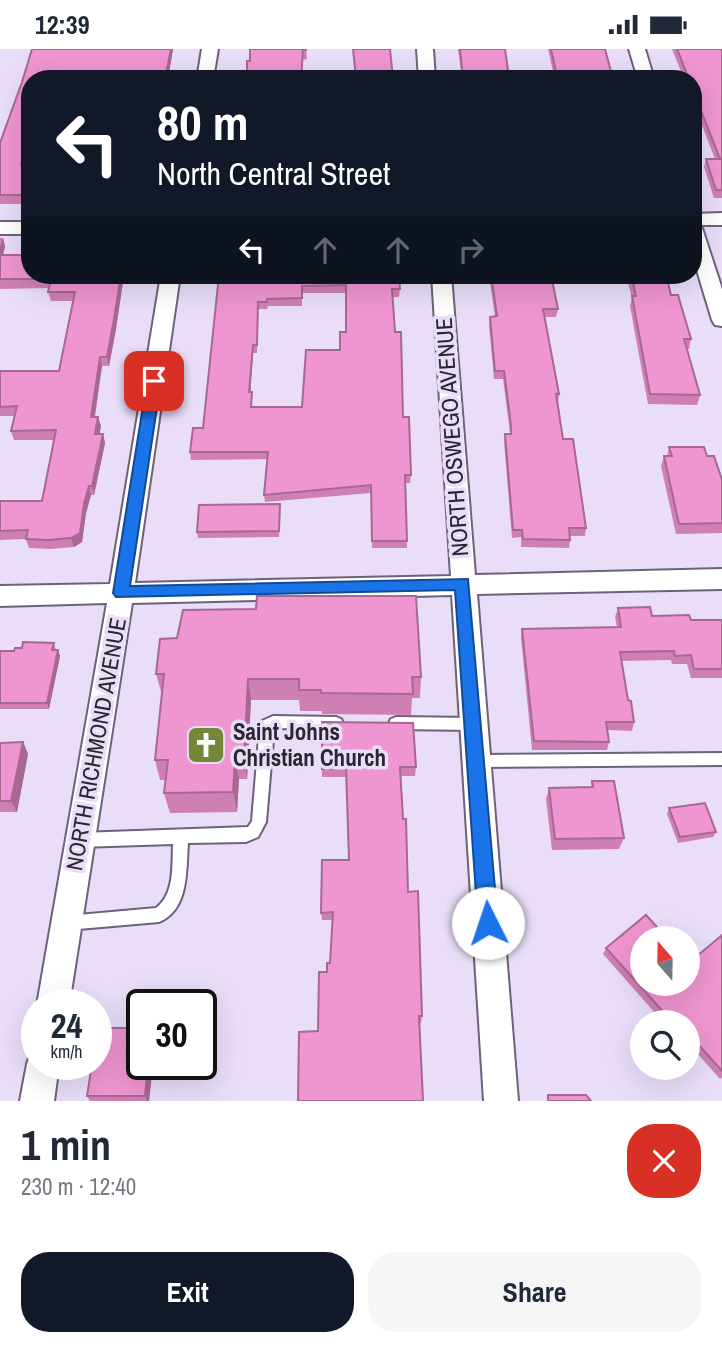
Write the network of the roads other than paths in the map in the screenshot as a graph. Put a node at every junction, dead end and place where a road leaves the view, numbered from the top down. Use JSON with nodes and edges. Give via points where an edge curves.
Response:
{"nodes":[{"id":1,"x":210,"y":49,"type":"edge"},
{"id":2,"x":425,"y":49,"type":"edge"},
{"id":3,"x":637,"y":49,"type":"edge"},
{"id":4,"x":206,"y":70,"type":"edge"},
{"id":5,"x":426,"y":70,"type":"edge"},
{"id":6,"x":643,"y":70,"type":"edge"},
{"id":7,"x":722,"y":219,"type":"edge"},
{"id":8,"x":702,"y":220,"type":"edge"},
{"id":9,"x":0,"y":228,"type":"edge"},
{"id":10,"x":21,"y":228,"type":"edge"},
{"id":11,"x":702,"y":256,"type":"edge"},
{"id":12,"x":169,"y":284,"type":"edge"},
{"id":13,"x":442,"y":284,"type":"edge"},
{"id":14,"x":722,"y":320,"type":"edge"},
{"id":15,"x":722,"y":579,"type":"edge"},
{"id":16,"x":463,"y":584,"type":"junction"},
{"id":17,"x":121,"y":593,"type":"junction"},
{"id":18,"x":0,"y":596,"type":"edge"},
{"id":19,"x":353,"y":723,"type":"edge"},
{"id":20,"x":380,"y":723,"type":"edge"},
{"id":21,"x":473,"y":724,"type":"junction"},
{"id":22,"x":722,"y":759,"type":"edge"},
{"id":23,"x":476,"y":761,"type":"junction"},
{"id":24,"x":181,"y":837,"type":"junction"},
{"id":25,"x":79,"y":841,"type":"junction"},
{"id":26,"x":66,"y":923,"type":"junction"},
{"id":27,"x":56,"y":989,"type":"edge"},
{"id":28,"x":40,"y":1080,"type":"edge"},
{"id":29,"x":37,"y":1101,"type":"edge"},
{"id":30,"x":501,"y":1101,"type":"edge"}],
"edges":[{"from":1,"to":4,"type":"street"},
{"from":2,"to":5,"type":"street"},
{"from":3,"to":6,"type":"street"},
{"from":7,"to":8,"type":"street"},
{"from":9,"to":10,"type":"street"},
{"from":11,"to":14,"type":"street"},
{"from":12,"to":17,"type":"street","name":"NORTH RICHMOND AVENUE"},
{"from":13,"to":16,"type":"street","name":"NORTH OSWEGO AVENUE"},
{"from":15,"to":16,"type":"street"},
{"from":16,"to":17,"type":"street"},
{"from":16,"to":21,"type":"street","name":"NORTH OSWEGO AVENUE"},
{"from":17,"to":18,"type":"street"},
{"from":17,"to":25,"type":"street","name":"NORTH RICHMOND AVENUE"},
{"from":19,"to":24,"type":"lane","via":[[267,725],[259,822],[253,832]]},
{"from":20,"to":21,"type":"lane"},
{"from":21,"to":23,"type":"street","name":"NORTH OSWEGO AVENUE"},
{"from":22,"to":23,"type":"lane"},
{"from":23,"to":30,"type":"street","name":"NORTH OSWEGO AVENUE"},
{"from":24,"to":25,"type":"lane"},
{"from":24,"to":26,"type":"lane","via":[[174,901],[168,910],[159,915]]},
{"from":25,"to":26,"type":"street","name":"NORTH RICHMOND AVENUE"},
{"from":26,"to":27,"type":"street","name":"NORTH RICHMOND AVENUE"},
{"from":28,"to":29,"type":"street"}]}
